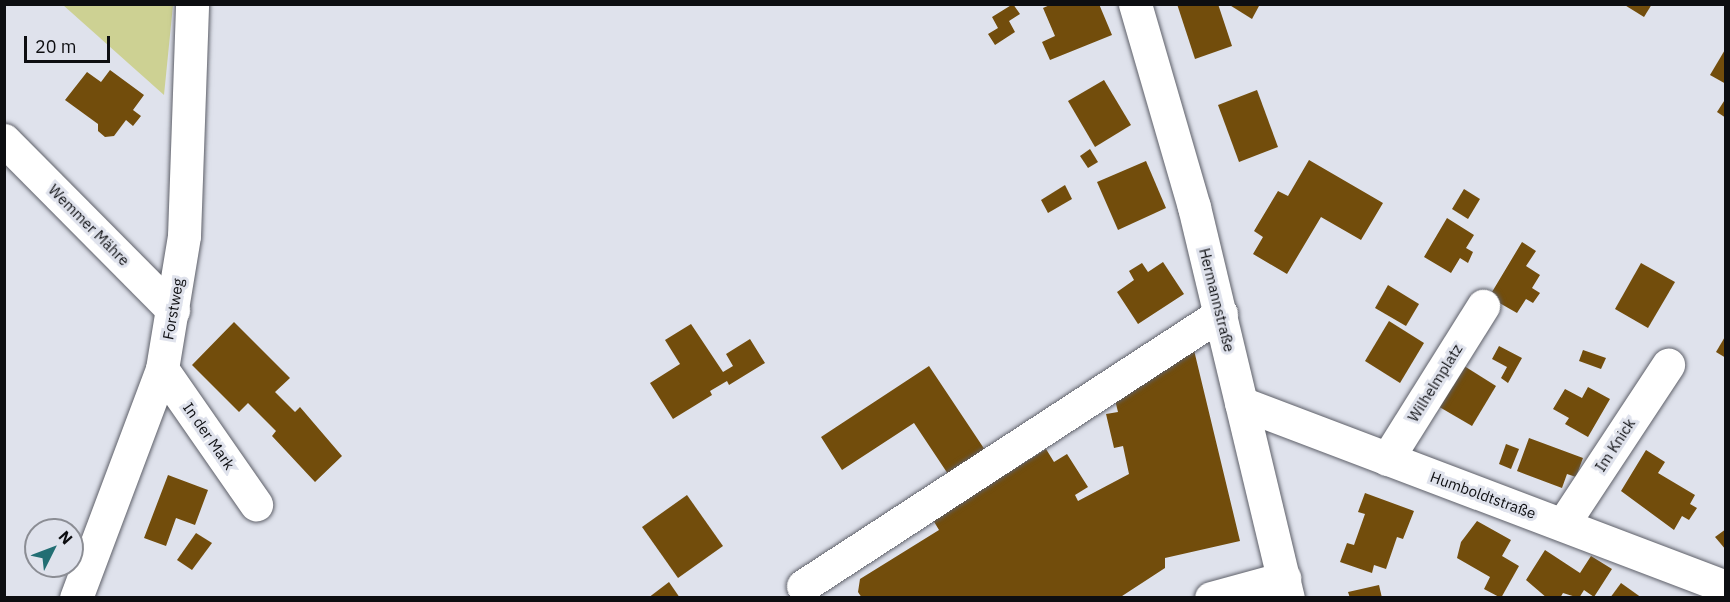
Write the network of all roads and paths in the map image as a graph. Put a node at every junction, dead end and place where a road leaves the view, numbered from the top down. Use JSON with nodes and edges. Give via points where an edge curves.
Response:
{"nodes":[{"id":1,"x":192,"y":4,"type":"edge"},
{"id":2,"x":1135,"y":4,"type":"edge"},
{"id":3,"x":4,"y":140,"type":"edge"},
{"id":4,"x":1483,"y":306,"type":"dead end"},
{"id":5,"x":173,"y":310,"type":"junction"},
{"id":6,"x":1221,"y":314,"type":"junction"},
{"id":7,"x":1668,"y":365,"type":"dead end"},
{"id":8,"x":162,"y":369,"type":"junction"},
{"id":9,"x":1241,"y":404,"type":"junction"},
{"id":10,"x":1387,"y":459,"type":"junction"},
{"id":11,"x":256,"y":504,"type":"dead end"},
{"id":12,"x":1563,"y":524,"type":"junction"},
{"id":13,"x":803,"y":586,"type":"dead end"},
{"id":14,"x":1725,"y":587,"type":"edge"},
{"id":15,"x":1286,"y":588,"type":"edge"},
{"id":16,"x":76,"y":597,"type":"edge"},
{"id":17,"x":1211,"y":597,"type":"edge"}],
"edges":[{"from":1,"to":5,"type":"street","name":"Forstweg","via":[[184,236]]},
{"from":2,"to":6,"type":"street","name":"Hermannstraße"},
{"from":3,"to":5,"type":"street","name":"Wemmer Mähre"},
{"from":4,"to":10,"type":"street","name":"Wilhelmplatz"},
{"from":5,"to":8,"type":"street","name":"Forstweg"},
{"from":6,"to":9,"type":"street","name":"Hermannstraße"},
{"from":6,"to":13,"type":"street"},
{"from":7,"to":12,"type":"street","name":"Im Knick"},
{"from":8,"to":11,"type":"street","name":"In der Mark"},
{"from":8,"to":16,"type":"street","name":"Forstweg"},
{"from":9,"to":10,"type":"street","name":"Humboldtstraße"},
{"from":9,"to":15,"type":"street","name":"Hermannstraße"},
{"from":10,"to":12,"type":"street","name":"Humboldtstraße"},
{"from":12,"to":14,"type":"street","name":"Humboldtstraße"},
{"from":15,"to":17,"type":"street"}]}
